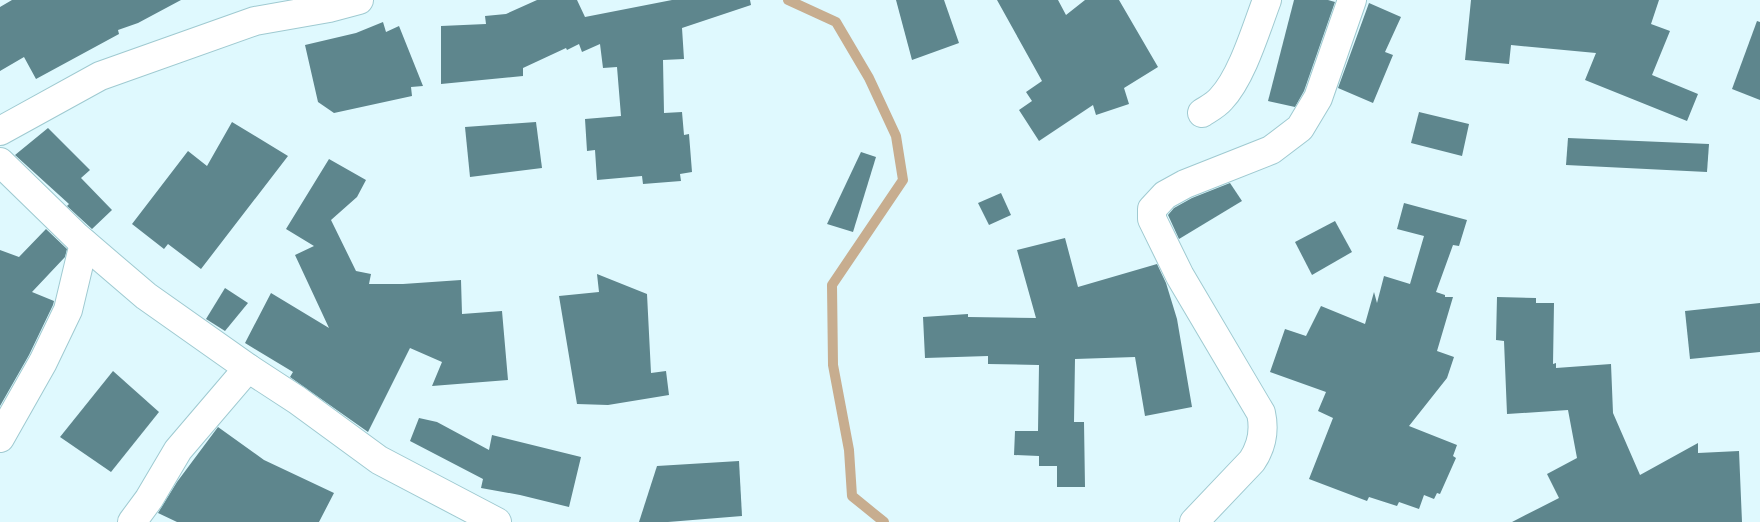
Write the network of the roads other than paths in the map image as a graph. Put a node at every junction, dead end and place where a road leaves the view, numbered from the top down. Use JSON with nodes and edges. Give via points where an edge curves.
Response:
{"nodes":[{"id":1,"x":359,"y":0,"type":"edge"},
{"id":2,"x":1267,"y":0,"type":"edge"},
{"id":3,"x":1352,"y":0,"type":"edge"},
{"id":4,"x":329,"y":4,"type":"edge"},
{"id":5,"x":1202,"y":113,"type":"dead end"},
{"id":6,"x":0,"y":130,"type":"edge"},
{"id":7,"x":0,"y":162,"type":"edge"},
{"id":8,"x":84,"y":243,"type":"junction"},
{"id":9,"x":248,"y":368,"type":"junction"},
{"id":10,"x":0,"y":438,"type":"edge"},
{"id":11,"x":132,"y":522,"type":"edge"},
{"id":12,"x":497,"y":522,"type":"edge"},
{"id":13,"x":1194,"y":522,"type":"edge"}],
"edges":[{"from":1,"to":4,"type":"street"},
{"from":2,"to":5,"type":"street","via":[[1232,85],[1220,100]]},
{"from":3,"to":13,"type":"street","via":[[1324,82],[1300,128],[1271,150],[1165,194],[1152,209],[1152,219],[1180,276],[1261,413],[1264,426],[1259,451],[1252,461]]},
{"from":4,"to":6,"type":"street","via":[[255,21],[100,76]]},
{"from":7,"to":8,"type":"street"},
{"from":8,"to":9,"type":"street","via":[[146,296]]},
{"from":8,"to":10,"type":"street","via":[[68,310]]},
{"from":9,"to":11,"type":"street","via":[[178,450]]},
{"from":9,"to":12,"type":"street","via":[[379,460]]}]}
